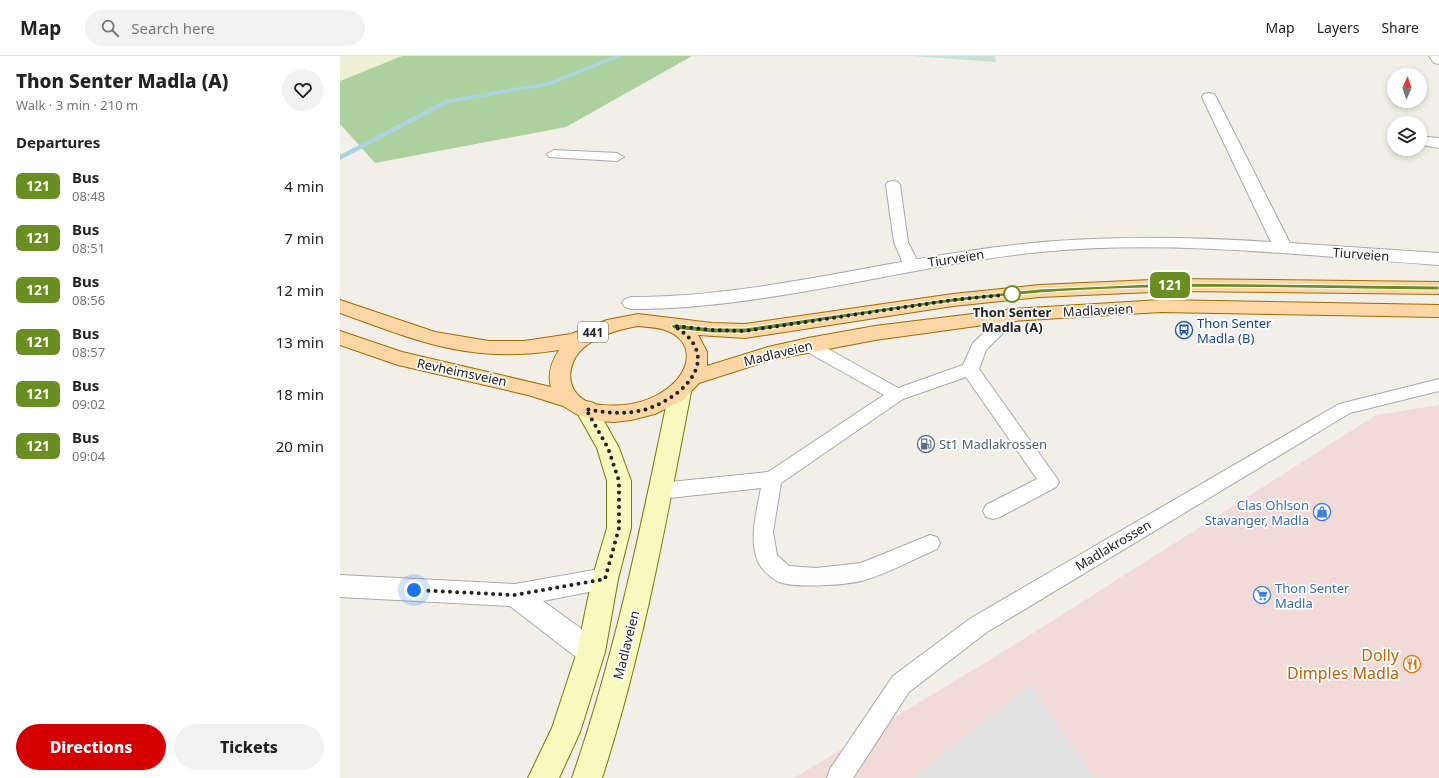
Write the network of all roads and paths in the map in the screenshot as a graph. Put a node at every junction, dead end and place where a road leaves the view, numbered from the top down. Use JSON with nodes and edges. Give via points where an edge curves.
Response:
{"nodes":[{"id":1,"x":1436,"y":56,"type":"edge"},
{"id":2,"x":1439,"y":60,"type":"edge"},
{"id":3,"x":1209,"y":97,"type":"dead end"},
{"id":4,"x":554,"y":154,"type":"dead end"},
{"id":5,"x":617,"y":157,"type":"dead end"},
{"id":6,"x":893,"y":185,"type":"dead end"},
{"id":7,"x":1284,"y":248,"type":"junction"},
{"id":8,"x":1439,"y":259,"type":"edge"},
{"id":9,"x":912,"y":266,"type":"junction"},
{"id":10,"x":1439,"y":288,"type":"edge"},
{"id":11,"x":632,"y":303,"type":"dead end"},
{"id":12,"x":340,"y":306,"type":"edge"},
{"id":13,"x":1439,"y":311,"type":"edge"},
{"id":14,"x":1013,"y":315,"type":"junction"},
{"id":15,"x":674,"y":326,"type":"junction"},
{"id":16,"x":582,"y":339,"type":"junction"},
{"id":17,"x":346,"y":340,"type":"edge"},
{"id":18,"x":808,"y":345,"type":"junction"},
{"id":19,"x":970,"y":369,"type":"junction"},
{"id":20,"x":686,"y":385,"type":"junction"},
{"id":21,"x":1439,"y":385,"type":"edge"},
{"id":22,"x":897,"y":395,"type":"junction"},
{"id":23,"x":579,"y":405,"type":"junction"},
{"id":24,"x":772,"y":479,"type":"junction"},
{"id":25,"x":660,"y":491,"type":"junction"},
{"id":26,"x":992,"y":511,"type":"dead end"},
{"id":27,"x":930,"y":543,"type":"dead end"},
{"id":28,"x":605,"y":579,"type":"junction"},
{"id":29,"x":340,"y":586,"type":"edge"},
{"id":30,"x":515,"y":595,"type":"junction"},
{"id":31,"x":591,"y":652,"type":"junction"},
{"id":32,"x":543,"y":778,"type":"edge"},
{"id":33,"x":587,"y":778,"type":"edge"},
{"id":34,"x":839,"y":778,"type":"edge"}],
"edges":[{"from":1,"to":2,"type":"street"},
{"from":3,"to":7,"type":"street"},
{"from":4,"to":5,"type":"lane"},
{"from":6,"to":9,"type":"lane","via":[[901,242]]},
{"from":7,"to":8,"type":"street","name":"Tiurveien"},
{"from":7,"to":9,"type":"street","name":"Tiurveien","via":[[1183,241],[1087,242],[970,255]]},
{"from":9,"to":11,"type":"street","name":"Tiurveien","via":[[694,302]]},
{"from":10,"to":15,"type":"main road","name":"Madlaveien","number":"441","via":[[1174,285],[1106,287],[953,300],[745,331]]},
{"from":12,"to":16,"type":"main road","name":"Revheimsveien","number":"441","via":[[406,330],[449,342],[489,348],[557,344]]},
{"from":13,"to":14,"type":"main road","name":"Madlaveien","via":[[1161,306]]},
{"from":14,"to":18,"type":"main road","name":"Madlaveien","via":[[875,333]]},
{"from":14,"to":19,"type":"lane","via":[[979,347]]},
{"from":15,"to":16,"type":"main road","number":"441","via":[[658,321],[631,321],[599,329]]},
{"from":15,"to":20,"type":"main road","number":"441","via":[[695,343],[698,354],[698,366]]},
{"from":16,"to":23,"type":"main road","number":"441","via":[[569,350],[561,364],[559,377],[562,390]]},
{"from":17,"to":23,"type":"main road","name":"Revheimsveien","via":[[398,358],[530,388]]},
{"from":18,"to":20,"type":"main road","name":"Madlaveien","via":[[768,354]]},
{"from":18,"to":22,"type":"lane"},
{"from":19,"to":22,"type":"lane"},
{"from":19,"to":26,"type":"lane","via":[[1049,482]]},
{"from":20,"to":23,"type":"main road","via":[[664,402],[638,411],[604,413]]},
{"from":20,"to":25,"type":"main road","name":"Madlaveien"},
{"from":21,"to":34,"type":"lane","name":"Madlakrossen","via":[[1345,408],[979,625],[901,684]]},
{"from":22,"to":24,"type":"lane"},
{"from":23,"to":28,"type":"main road","via":[[608,448],[619,481],[619,528]]},
{"from":24,"to":25,"type":"lane"},
{"from":24,"to":27,"type":"lane","via":[[763,532],[767,559],[784,576],[816,577],[863,572]]},
{"from":25,"to":33,"type":"main road","name":"Madlaveien","via":[[631,629],[600,742]]},
{"from":28,"to":30,"type":"street"},
{"from":28,"to":31,"type":"main road"},
{"from":29,"to":30,"type":"street"},
{"from":30,"to":31,"type":"street"},
{"from":31,"to":32,"type":"main road","via":[[565,732]]}]}
